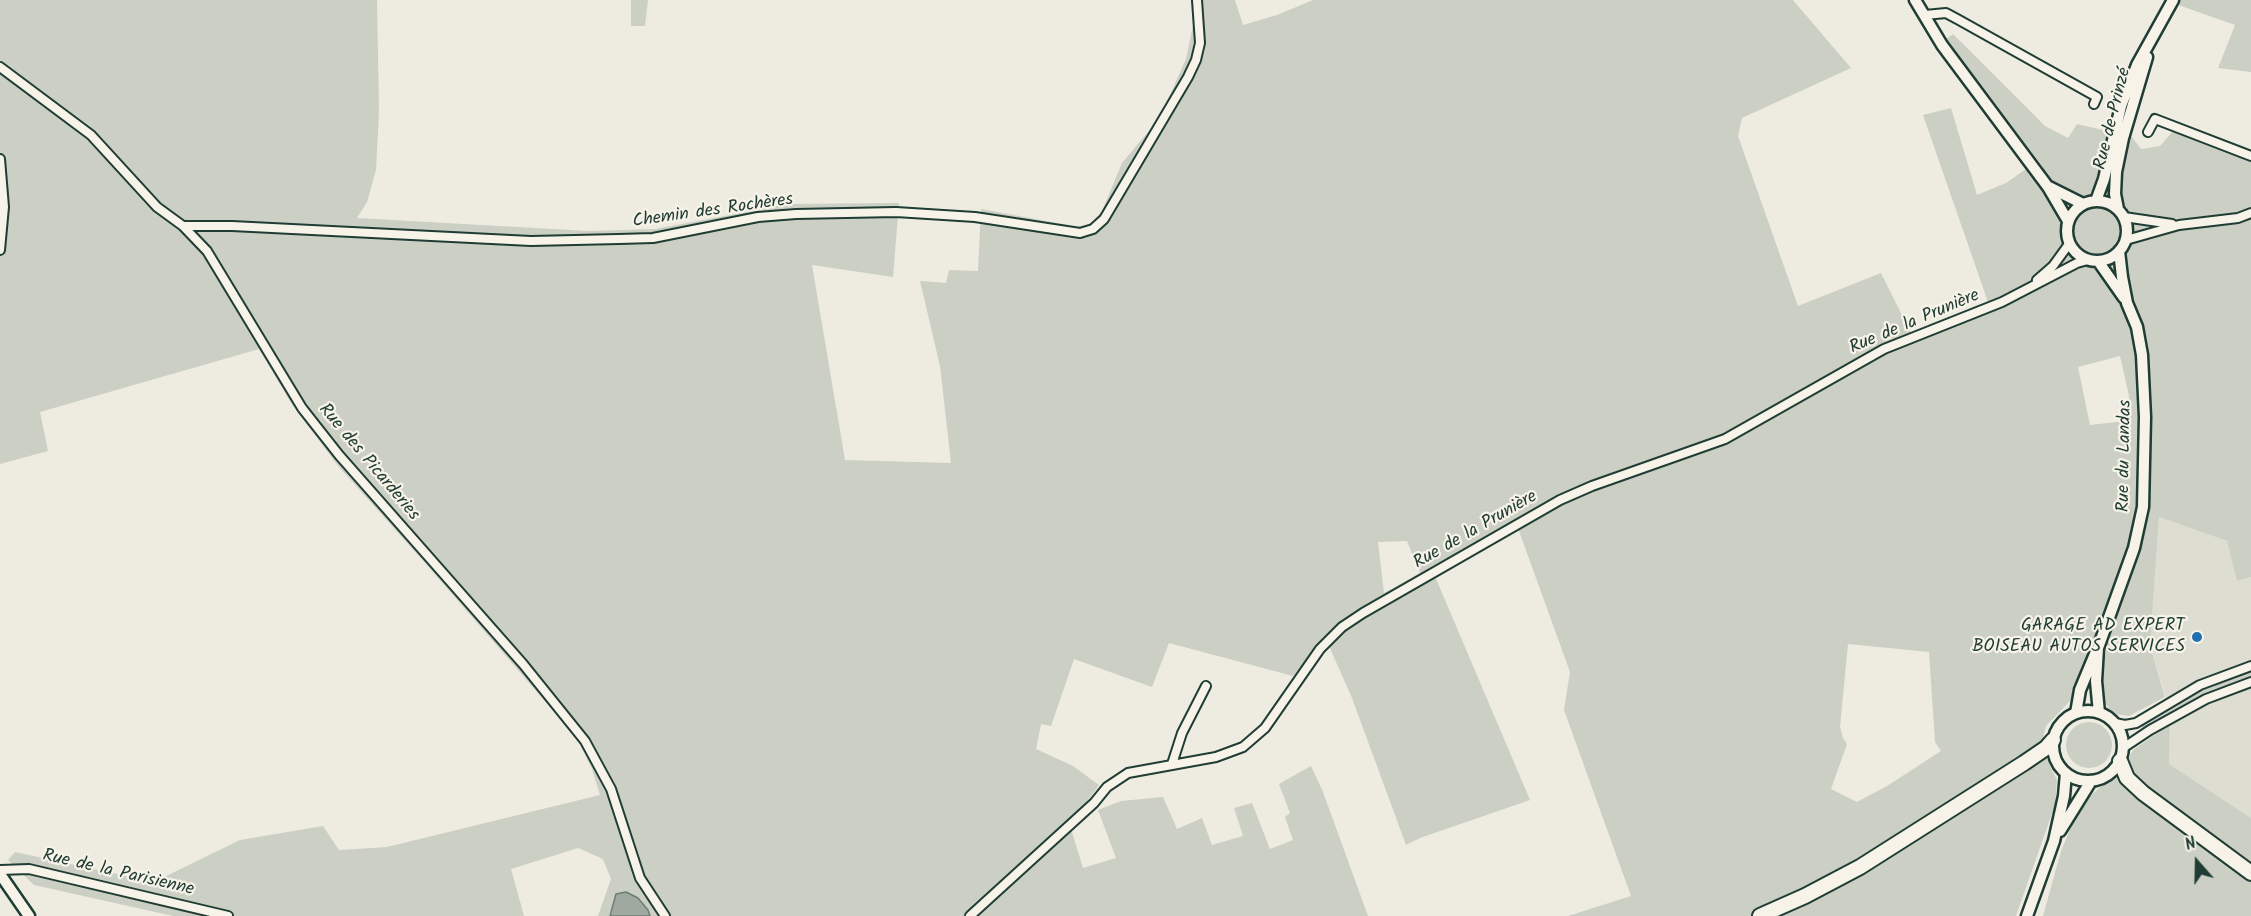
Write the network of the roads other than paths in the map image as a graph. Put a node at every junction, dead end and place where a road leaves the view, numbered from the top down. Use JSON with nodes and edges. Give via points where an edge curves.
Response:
{"nodes":[{"id":1,"x":1197,"y":0,"type":"edge"},
{"id":2,"x":1916,"y":0,"type":"edge"},
{"id":3,"x":2173,"y":0,"type":"edge"},
{"id":4,"x":1925,"y":15,"type":"junction"},
{"id":5,"x":2154,"y":37,"type":"junction"},
{"id":6,"x":0,"y":67,"type":"edge"},
{"id":7,"x":2094,"y":104,"type":"dead end"},
{"id":8,"x":2148,"y":132,"type":"dead end"},
{"id":9,"x":2251,"y":156,"type":"edge"},
{"id":10,"x":0,"y":159,"type":"edge"},
{"id":11,"x":2048,"y":187,"type":"junction"},
{"id":12,"x":2096,"y":201,"type":"junction"},
{"id":13,"x":2083,"y":204,"type":"junction"},
{"id":14,"x":2121,"y":213,"type":"junction"},
{"id":15,"x":2251,"y":213,"type":"edge"},
{"id":16,"x":2068,"y":221,"type":"junction"},
{"id":17,"x":2179,"y":225,"type":"junction"},
{"id":18,"x":183,"y":226,"type":"junction"},
{"id":19,"x":2126,"y":240,"type":"junction"},
{"id":20,"x":2070,"y":244,"type":"junction"},
{"id":21,"x":0,"y":250,"type":"edge"},
{"id":22,"x":2120,"y":251,"type":"junction"},
{"id":23,"x":2093,"y":260,"type":"junction"},
{"id":24,"x":2025,"y":290,"type":"junction"},
{"id":25,"x":2127,"y":303,"type":"junction"},
{"id":26,"x":2098,"y":648,"type":"junction"},
{"id":27,"x":2251,"y":666,"type":"edge"},
{"id":28,"x":2251,"y":682,"type":"edge"},
{"id":29,"x":1206,"y":686,"type":"dead end"},
{"id":30,"x":2076,"y":713,"type":"junction"},
{"id":31,"x":2099,"y":713,"type":"junction"},
{"id":32,"x":2115,"y":723,"type":"junction"},
{"id":33,"x":2054,"y":740,"type":"junction"},
{"id":34,"x":2122,"y":754,"type":"junction"},
{"id":35,"x":1172,"y":764,"type":"junction"},
{"id":36,"x":2066,"y":773,"type":"junction"},
{"id":37,"x":2091,"y":781,"type":"junction"},
{"id":38,"x":2054,"y":841,"type":"junction"},
{"id":39,"x":2251,"y":873,"type":"edge"},
{"id":40,"x":1,"y":878,"type":"edge"},
{"id":41,"x":29,"y":916,"type":"edge"},
{"id":42,"x":228,"y":916,"type":"edge"},
{"id":43,"x":665,"y":916,"type":"edge"},
{"id":44,"x":970,"y":916,"type":"edge"},
{"id":45,"x":1760,"y":916,"type":"edge"},
{"id":46,"x":2027,"y":916,"type":"edge"}],
"edges":[{"from":1,"to":18,"type":"street","name":"Chemin des Rochères","via":[[1200,43],[1188,77],[1104,219],[1093,229],[1080,233],[975,217],[896,212],[758,217],[653,238],[619,240],[531,241],[232,225]]},
{"from":2,"to":4,"type":"street"},
{"from":3,"to":5,"type":"street","name":"Rue de Prinzé"},
{"from":4,"to":7,"type":"street","via":[[1946,13],[2097,97]]},
{"from":4,"to":11,"type":"street","via":[[1942,45]]},
{"from":5,"to":12,"type":"street","name":"Rue de Prinzé","via":[[2137,65],[2121,106]]},
{"from":5,"to":14,"type":"street","name":"Rue de Prinzé","via":[[2116,172],[2115,194]]},
{"from":6,"to":18,"type":"street","name":"Rue des Picarderies","via":[[91,135],[157,207]]},
{"from":8,"to":9,"type":"street","via":[[2155,119]]},
{"from":10,"to":21,"type":"street","via":[[4,207]]},
{"from":11,"to":13,"type":"street"},
{"from":11,"to":16,"type":"street"},
{"from":12,"to":13,"type":"street"},
{"from":12,"to":14,"type":"street","via":[[2112,204]]},
{"from":13,"to":16,"type":"street"},
{"from":14,"to":17,"type":"street"},
{"from":14,"to":19,"type":"street","via":[[2127,225]]},
{"from":15,"to":17,"type":"street"},
{"from":16,"to":20,"type":"street"},
{"from":17,"to":19,"type":"street"},
{"from":18,"to":43,"type":"street","name":"Rue des Picarderies","via":[[207,251],[302,408],[585,741],[611,789],[640,878]]},
{"from":19,"to":22,"type":"street"},
{"from":20,"to":23,"type":"street","via":[[2074,251]]},
{"from":20,"to":24,"type":"street","name":"Rue de la Prunière","via":[[2053,266]]},
{"from":22,"to":23,"type":"street","via":[[2106,260]]},
{"from":22,"to":25,"type":"street","name":"Rue du Landas"},
{"from":23,"to":24,"type":"street","name":"Rue de la Prunière","via":[[2077,263]]},
{"from":23,"to":25,"type":"street","name":"Rue du Landas"},
{"from":24,"to":35,"type":"street","name":"Rue de la Prunière","via":[[1884,349],[1725,439],[1560,500],[1342,627],[1320,649],[1265,728],[1243,747],[1216,757]]},
{"from":25,"to":26,"type":"street","name":"Rue du Landas","via":[[2142,355],[2143,507],[2134,548]]},
{"from":26,"to":30,"type":"street","via":[[2080,690]]},
{"from":26,"to":31,"type":"street","name":"Rue du Landas"},
{"from":27,"to":32,"type":"street","via":[[2200,685],[2136,723]]},
{"from":28,"to":34,"type":"street","via":[[2206,699]]},
{"from":29,"to":35,"type":"street","via":[[1182,733]]},
{"from":30,"to":31,"type":"street"},
{"from":30,"to":33,"type":"street","via":[[2061,724]]},
{"from":31,"to":32,"type":"street"},
{"from":32,"to":34,"type":"street","via":[[2120,730]]},
{"from":33,"to":36,"type":"street","via":[[2055,758]]},
{"from":33,"to":45,"type":"highway","via":[[1860,867]]},
{"from":34,"to":37,"type":"street","via":[[2108,775]]},
{"from":34,"to":39,"type":"highway","via":[[2127,778],[2143,793]]},
{"from":35,"to":44,"type":"street","name":"Rue de la Prunière","via":[[1128,773],[1107,787]]},
{"from":36,"to":37,"type":"street"},
{"from":36,"to":38,"type":"street"},
{"from":37,"to":38,"type":"street"},
{"from":38,"to":46,"type":"street"},
{"from":40,"to":41,"type":"street"},
{"from":40,"to":42,"type":"street","name":"Rue de la Parisienne","via":[[28,869]]}]}
